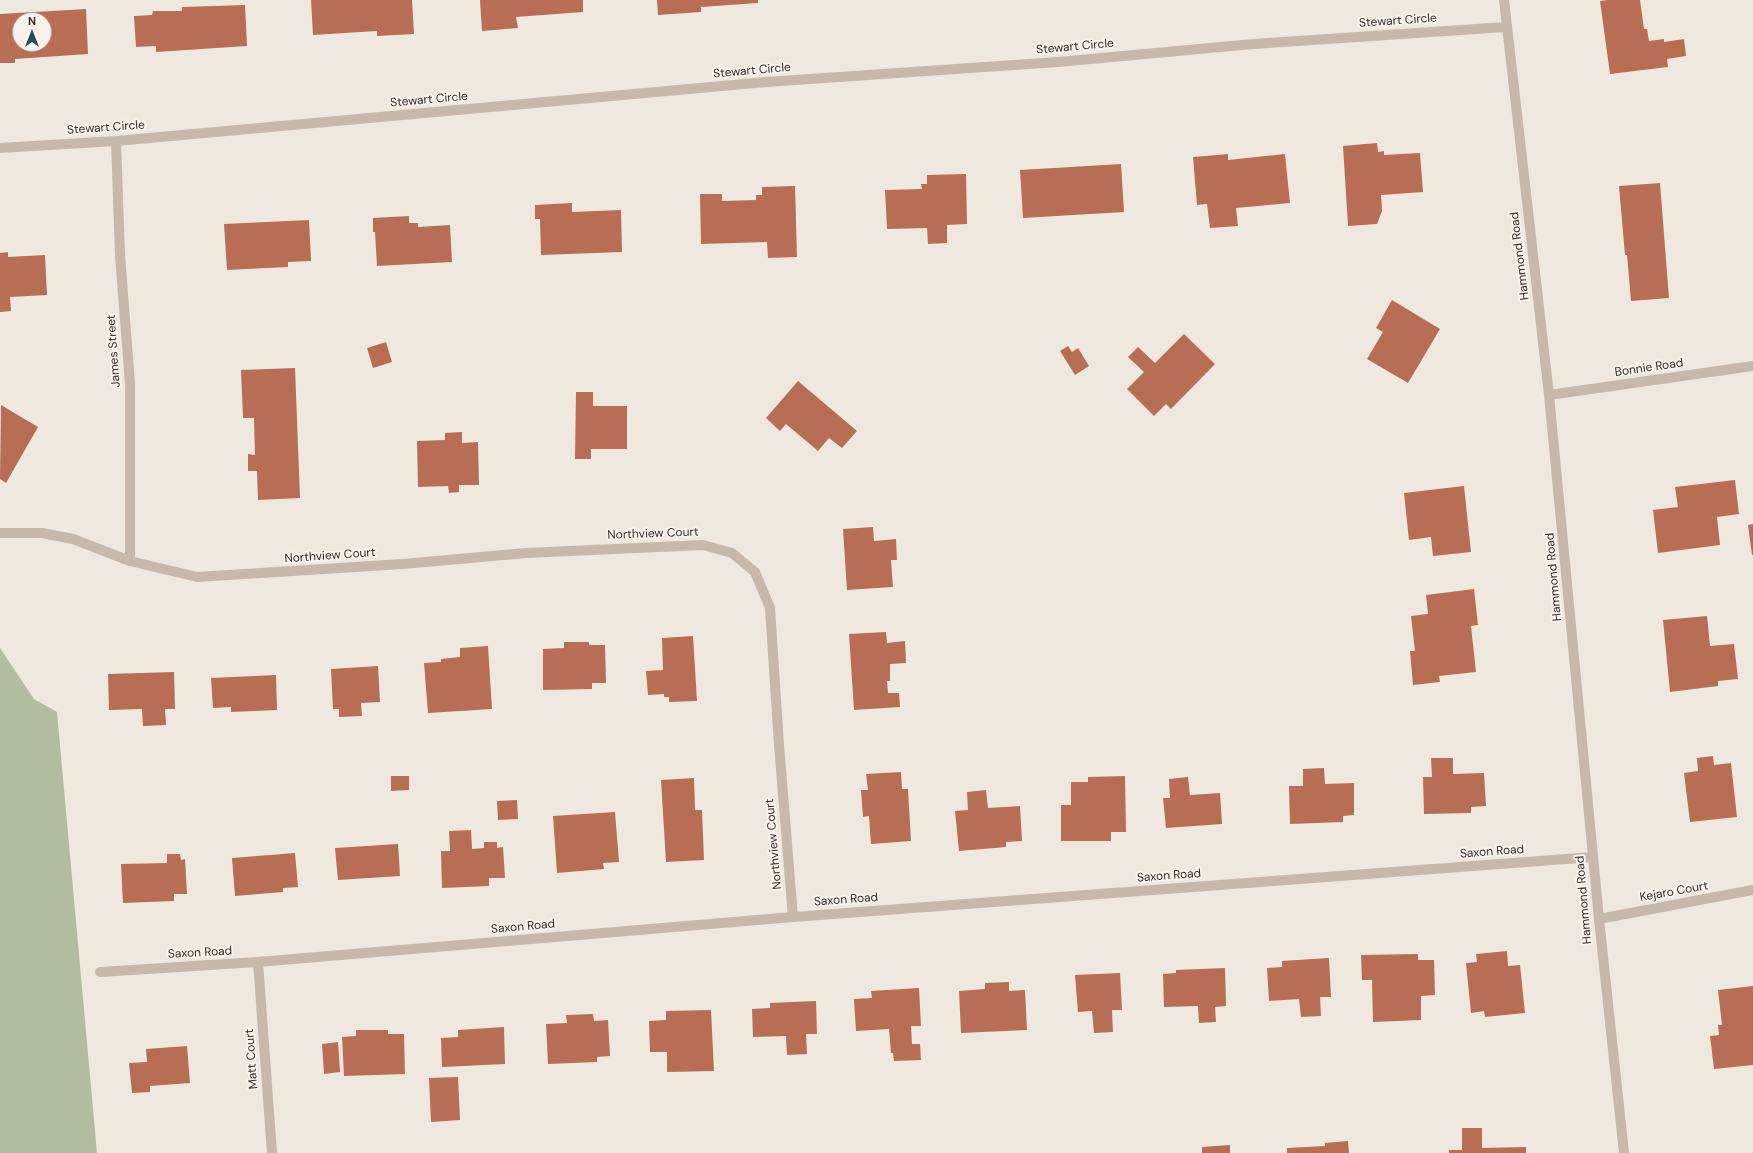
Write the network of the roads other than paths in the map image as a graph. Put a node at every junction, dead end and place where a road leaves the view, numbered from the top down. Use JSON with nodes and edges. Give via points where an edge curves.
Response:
{"nodes":[{"id":1,"x":1504,"y":0,"type":"edge"},
{"id":2,"x":1506,"y":27,"type":"junction"},
{"id":3,"x":116,"y":141,"type":"junction"},
{"id":4,"x":0,"y":148,"type":"edge"},
{"id":5,"x":1753,"y":366,"type":"edge"},
{"id":6,"x":1549,"y":395,"type":"junction"},
{"id":7,"x":0,"y":533,"type":"edge"},
{"id":8,"x":130,"y":561,"type":"junction"},
{"id":9,"x":1593,"y":857,"type":"junction"},
{"id":10,"x":1753,"y":890,"type":"edge"},
{"id":11,"x":793,"y":917,"type":"junction"},
{"id":12,"x":1599,"y":919,"type":"junction"},
{"id":13,"x":258,"y":962,"type":"junction"},
{"id":14,"x":100,"y":972,"type":"dead end"},
{"id":15,"x":272,"y":1153,"type":"edge"},
{"id":16,"x":1624,"y":1153,"type":"edge"}],
"edges":[{"from":1,"to":2,"type":"street","name":"Hammond Road"},
{"from":2,"to":3,"type":"street","name":"Stewart Circle","via":[[766,82]]},
{"from":2,"to":6,"type":"street","name":"Hammond Road"},
{"from":3,"to":4,"type":"street","name":"Stewart Circle"},
{"from":3,"to":8,"type":"street","name":"James Street","via":[[120,255],[130,384]]},
{"from":5,"to":6,"type":"street","name":"Bonnie Road"},
{"from":6,"to":9,"type":"street","name":"Hammond Road"},
{"from":7,"to":8,"type":"street","name":"Northview Court","via":[[42,533],[73,539]]},
{"from":8,"to":11,"type":"street","name":"Northview Court","via":[[196,577],[403,564],[526,552],[703,545],[732,552],[755,572],[770,608]]},
{"from":9,"to":11,"type":"street","name":"Saxon Road"},
{"from":9,"to":12,"type":"street","name":"Hammond Road"},
{"from":10,"to":12,"type":"street","name":"Kejaro Court"},
{"from":11,"to":13,"type":"street","name":"Saxon Road"},
{"from":12,"to":16,"type":"street","name":"Hammond Road"},
{"from":13,"to":14,"type":"street","name":"Saxon Road"},
{"from":13,"to":15,"type":"street","name":"Matt Court"}]}
